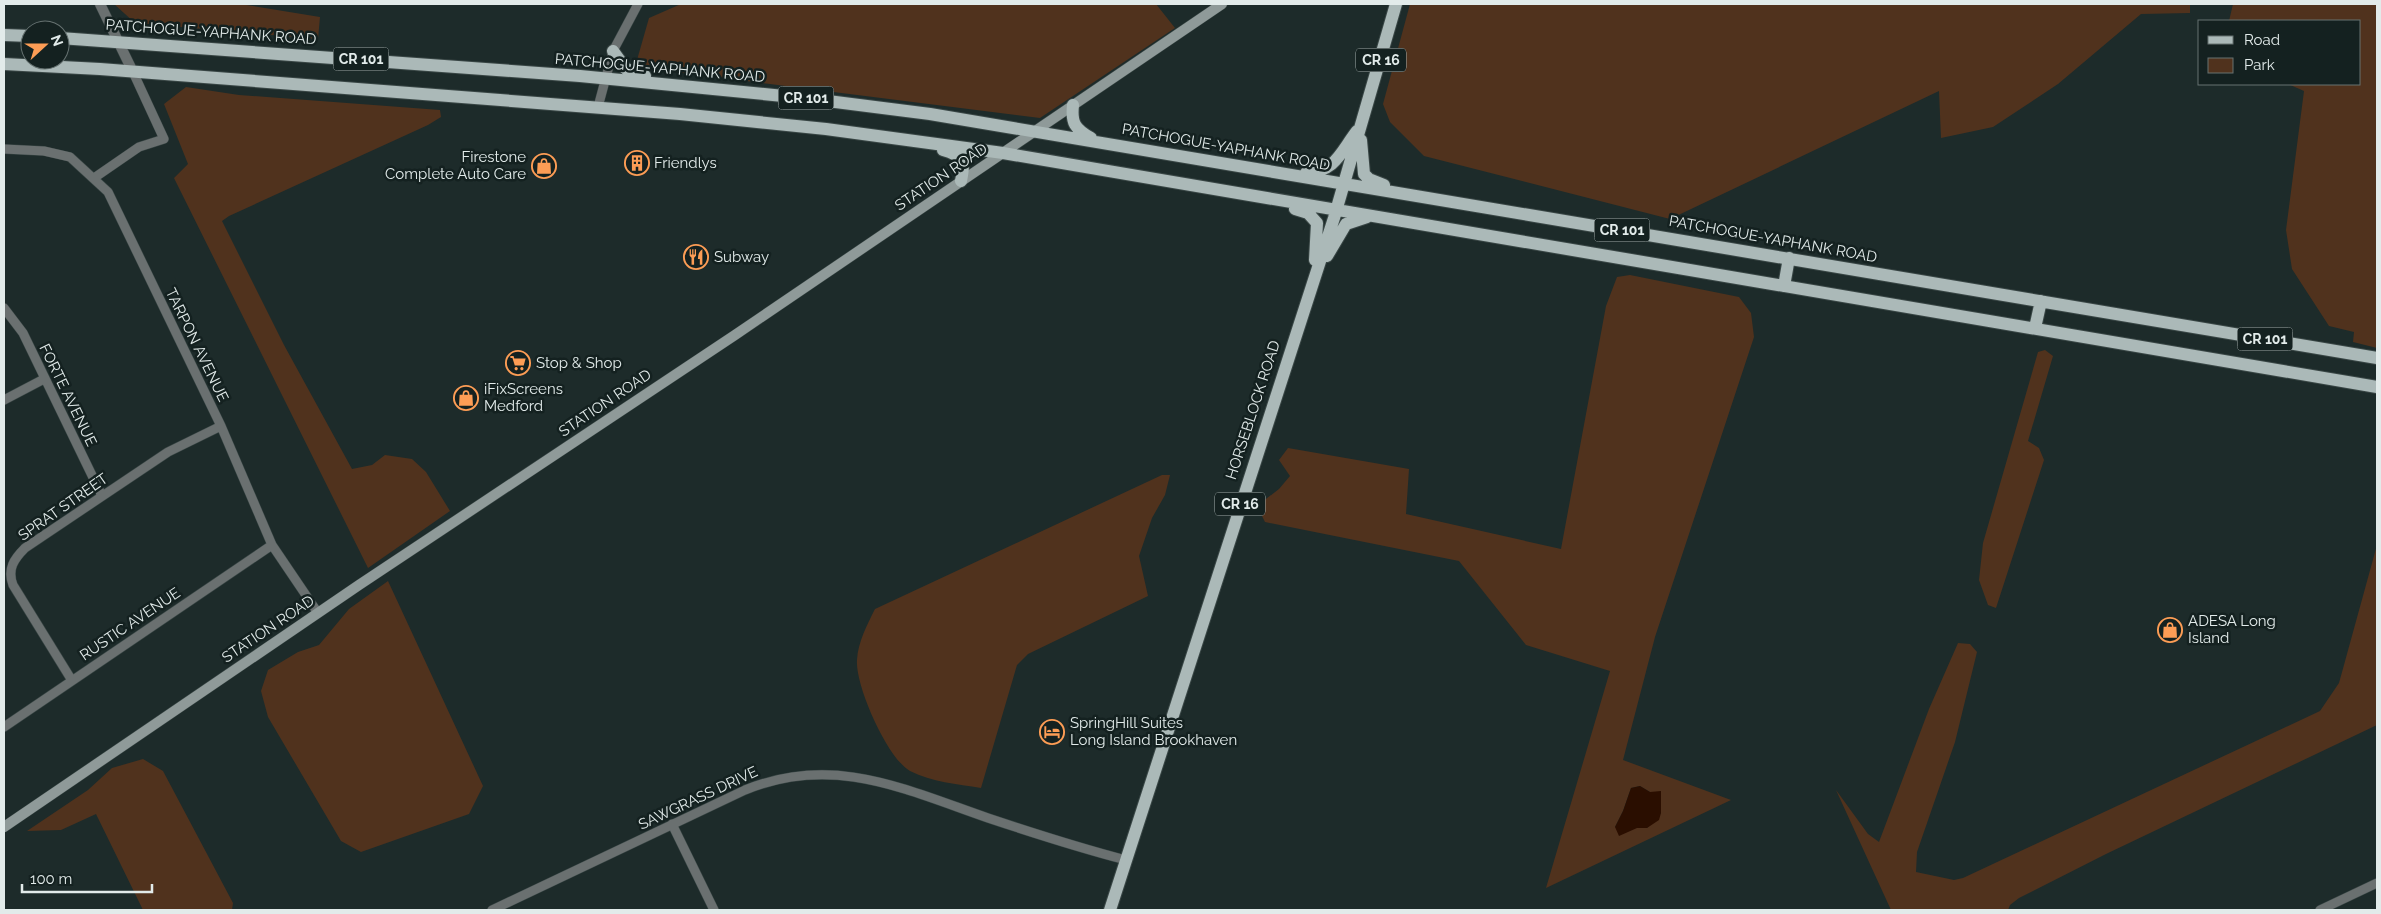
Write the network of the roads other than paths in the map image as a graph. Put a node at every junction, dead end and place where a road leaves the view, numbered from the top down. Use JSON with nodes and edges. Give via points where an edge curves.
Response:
{"nodes":[{"id":1,"x":100,"y":4,"type":"edge"},
{"id":2,"x":638,"y":4,"type":"edge"},
{"id":3,"x":1222,"y":4,"type":"edge"},
{"id":4,"x":1396,"y":4,"type":"edge"},
{"id":5,"x":4,"y":35,"type":"edge"},
{"id":6,"x":20,"y":36,"type":"edge"},
{"id":7,"x":70,"y":39,"type":"edge"},
{"id":8,"x":118,"y":41,"type":"junction"},
{"id":9,"x":613,"y":51,"type":"junction"},
{"id":10,"x":4,"y":64,"type":"edge"},
{"id":11,"x":133,"y":72,"type":"junction"},
{"id":12,"x":604,"y":78,"type":"junction"},
{"id":13,"x":681,"y":85,"type":"junction"},
{"id":14,"x":1073,"y":105,"type":"junction"},
{"id":15,"x":598,"y":107,"type":"junction"},
{"id":16,"x":1362,"y":126,"type":"junction"},
{"id":17,"x":1035,"y":131,"type":"junction"},
{"id":18,"x":907,"y":140,"type":"junction"},
{"id":19,"x":1098,"y":142,"type":"junction"},
{"id":20,"x":4,"y":149,"type":"edge"},
{"id":21,"x":1003,"y":153,"type":"junction"},
{"id":22,"x":1290,"y":174,"type":"junction"},
{"id":23,"x":94,"y":178,"type":"junction"},
{"id":24,"x":961,"y":181,"type":"junction"},
{"id":25,"x":1344,"y":184,"type":"junction"},
{"id":26,"x":1412,"y":195,"type":"junction"},
{"id":27,"x":1264,"y":198,"type":"junction"},
{"id":28,"x":1336,"y":210,"type":"junction"},
{"id":29,"x":1372,"y":216,"type":"junction"},
{"id":30,"x":1789,"y":258,"type":"junction"},
{"id":31,"x":1312,"y":283,"type":"junction"},
{"id":32,"x":1784,"y":286,"type":"junction"},
{"id":33,"x":2041,"y":300,"type":"junction"},
{"id":34,"x":4,"y":308,"type":"edge"},
{"id":35,"x":2035,"y":328,"type":"junction"},
{"id":36,"x":2377,"y":358,"type":"edge"},
{"id":37,"x":44,"y":379,"type":"junction"},
{"id":38,"x":2377,"y":387,"type":"edge"},
{"id":39,"x":4,"y":400,"type":"edge"},
{"id":40,"x":221,"y":426,"type":"junction"},
{"id":41,"x":102,"y":496,"type":"junction"},
{"id":42,"x":272,"y":545,"type":"junction"},
{"id":43,"x":318,"y":613,"type":"junction"},
{"id":44,"x":71,"y":679,"type":"junction"},
{"id":45,"x":4,"y":727,"type":"edge"},
{"id":46,"x":672,"y":824,"type":"junction"},
{"id":47,"x":4,"y":827,"type":"edge"},
{"id":48,"x":1126,"y":860,"type":"junction"},
{"id":49,"x":2377,"y":883,"type":"edge"},
{"id":50,"x":492,"y":910,"type":"edge"},
{"id":51,"x":714,"y":910,"type":"edge"},
{"id":52,"x":1110,"y":910,"type":"edge"},
{"id":53,"x":2320,"y":910,"type":"edge"}],
"edges":[{"from":1,"to":8,"type":"street"},
{"from":2,"to":9,"type":"street"},
{"from":3,"to":14,"type":"main road","name":"STATION ROAD"},
{"from":4,"to":16,"type":"main road","name":"HORSEBLOCK ROAD","number":"CR 16"},
{"from":5,"to":6,"type":"main road"},
{"from":7,"to":8,"type":"main road","name":"PATCHOGUE-YAPHANK ROAD","number":"CR 101"},
{"from":8,"to":11,"type":"street"},
{"from":8,"to":12,"type":"main road","name":"PATCHOGUE-YAPHANK ROAD","number":"CR 101"},
{"from":9,"to":12,"type":"street"},
{"from":9,"to":13,"type":"main road","via":[[630,72]]},
{"from":10,"to":11,"type":"main road","number":"CR 101"},
{"from":11,"to":15,"type":"main road","number":"CR 101"},
{"from":11,"to":23,"type":"street","via":[[164,140],[139,147]]},
{"from":12,"to":13,"type":"main road","name":"PATCHOGUE-YAPHANK ROAD","number":"CR 101"},
{"from":12,"to":15,"type":"street"},
{"from":13,"to":17,"type":"main road","name":"PATCHOGUE-YAPHANK ROAD","number":"CR 101","via":[[866,105]]},
{"from":14,"to":17,"type":"main road","name":"STATION ROAD"},
{"from":14,"to":19,"type":"main road","via":[[1072,119],[1076,128]]},
{"from":15,"to":18,"type":"main road","number":"CR 101"},
{"from":16,"to":22,"type":"main road","via":[[1327,168],[1320,172]]},
{"from":16,"to":25,"type":"main road","name":"HORSEBLOCK ROAD","number":"CR 16"},
{"from":16,"to":26,"type":"main road","via":[[1362,169],[1366,177]]},
{"from":17,"to":19,"type":"main road","name":"PATCHOGUE-YAPHANK ROAD","number":"CR 101"},
{"from":17,"to":21,"type":"main road","name":"STATION ROAD"},
{"from":18,"to":21,"type":"main road","number":"CR 101"},
{"from":18,"to":24,"type":"main road","via":[[959,156],[964,165]]},
{"from":19,"to":22,"type":"main road","name":"PATCHOGUE-YAPHANK ROAD","number":"CR 101"},
{"from":20,"to":23,"type":"street","name":"TARPON AVENUE","via":[[44,151],[70,157]]},
{"from":21,"to":24,"type":"main road","name":"STATION ROAD"},
{"from":21,"to":27,"type":"main road","number":"CR 101"},
{"from":22,"to":25,"type":"main road","name":"PATCHOGUE-YAPHANK ROAD","number":"CR 101"},
{"from":23,"to":40,"type":"street","name":"TARPON AVENUE","via":[[108,192]]},
{"from":24,"to":43,"type":"main road","name":"STATION ROAD"},
{"from":25,"to":26,"type":"main road","name":"PATCHOGUE-YAPHANK ROAD","number":"CR 101"},
{"from":25,"to":28,"type":"main road","name":"HORSEBLOCK ROAD","number":"CR 16"},
{"from":26,"to":30,"type":"main road","name":"PATCHOGUE-YAPHANK ROAD","number":"CR 101"},
{"from":27,"to":28,"type":"main road","number":"CR 101"},
{"from":27,"to":31,"type":"main road","via":[[1308,213],[1315,219],[1318,228]]},
{"from":28,"to":29,"type":"main road","number":"CR 101"},
{"from":28,"to":31,"type":"main road","name":"HORSEBLOCK ROAD","number":"CR 16"},
{"from":29,"to":31,"type":"main road","via":[[1346,224]]},
{"from":29,"to":32,"type":"main road","number":"CR 101"},
{"from":30,"to":32,"type":"main road"},
{"from":30,"to":33,"type":"main road","name":"PATCHOGUE-YAPHANK ROAD","number":"CR 101"},
{"from":31,"to":48,"type":"main road","name":"HORSEBLOCK ROAD","number":"CR 16"},
{"from":32,"to":35,"type":"main road","number":"CR 101"},
{"from":33,"to":35,"type":"main road"},
{"from":33,"to":36,"type":"main road","name":"PATCHOGUE-YAPHANK ROAD","number":"CR 101"},
{"from":34,"to":37,"type":"street","name":"FORTE AVENUE","via":[[23,333]]},
{"from":35,"to":38,"type":"main road","number":"CR 101"},
{"from":37,"to":39,"type":"street"},
{"from":37,"to":41,"type":"street","name":"FORTE AVENUE"},
{"from":40,"to":41,"type":"street","name":"SPRAT STREET","via":[[168,452]]},
{"from":40,"to":42,"type":"street","name":"TARPON AVENUE"},
{"from":41,"to":44,"type":"street","name":"SPRAT STREET","via":[[25,548],[11,566],[13,585]]},
{"from":42,"to":43,"type":"street","name":"TARPON AVENUE"},
{"from":42,"to":44,"type":"street","name":"RUSTIC AVENUE"},
{"from":43,"to":47,"type":"main road","name":"STATION ROAD"},
{"from":44,"to":45,"type":"street","name":"RUSTIC AVENUE"},
{"from":46,"to":48,"type":"street","name":"SAWGRASS DRIVE","via":[[774,779],[838,774],[890,785]]},
{"from":46,"to":50,"type":"street","name":"SAWGRASS DRIVE"},
{"from":46,"to":51,"type":"street"},
{"from":48,"to":52,"type":"main road","name":"HORSEBLOCK ROAD","number":"CR 16"},
{"from":49,"to":53,"type":"street"}]}
